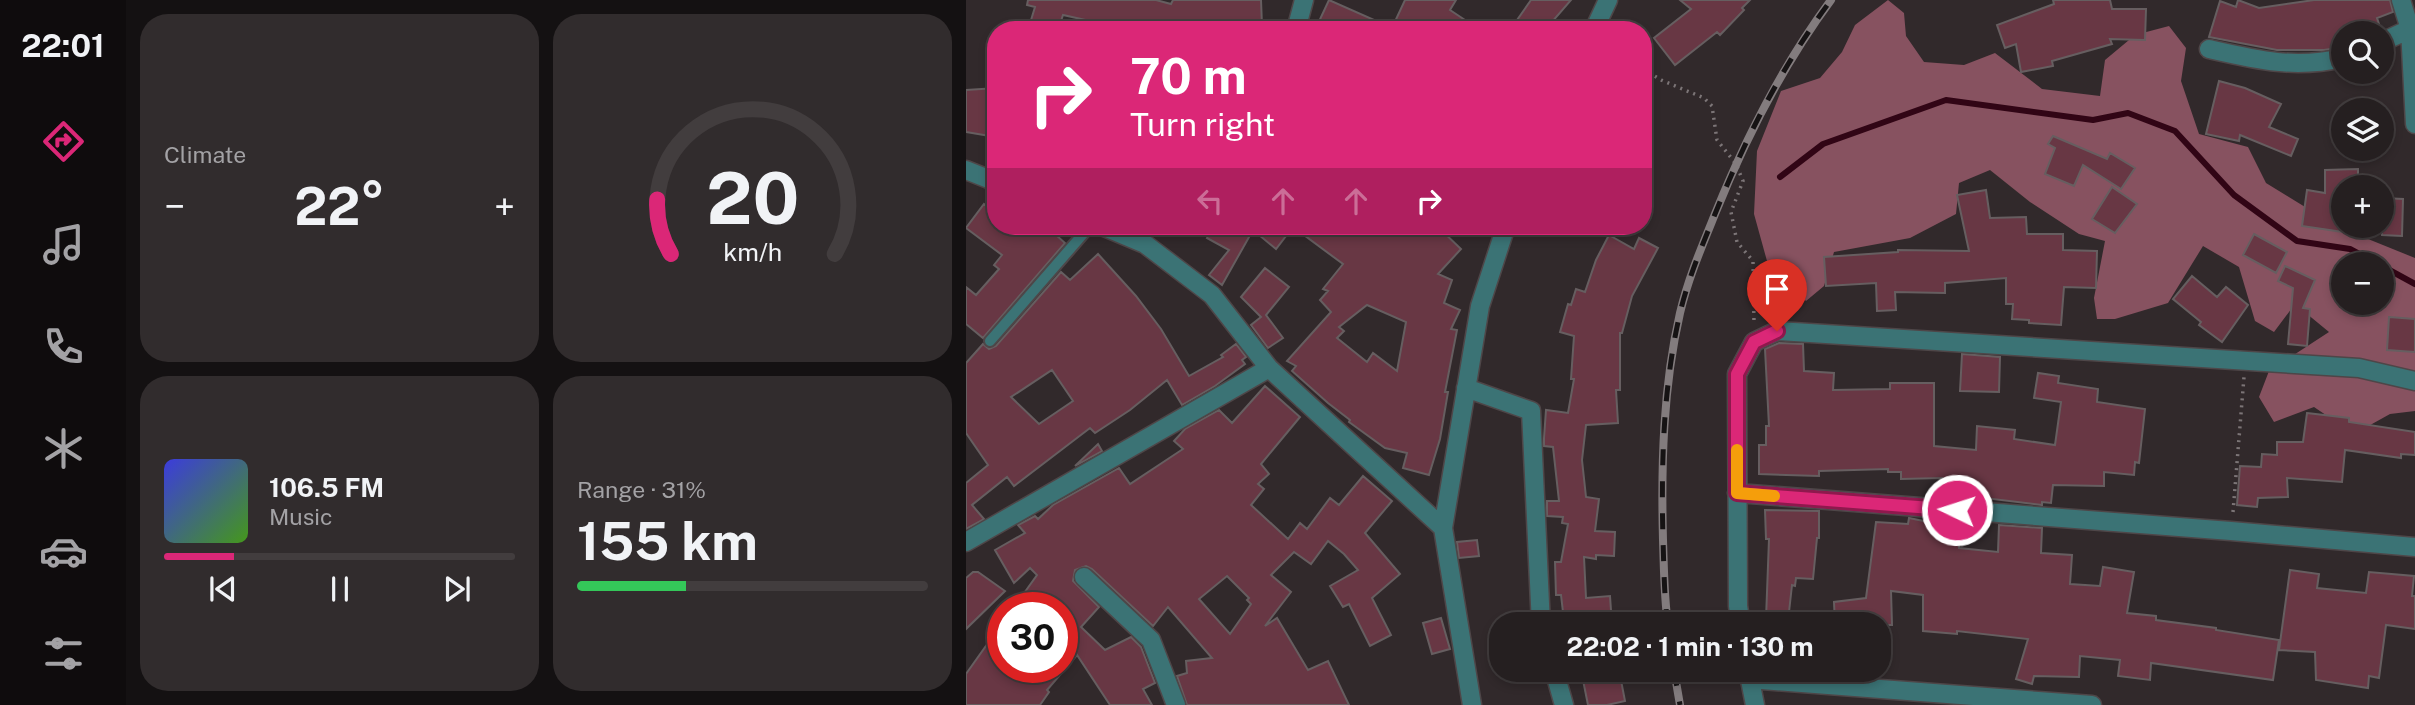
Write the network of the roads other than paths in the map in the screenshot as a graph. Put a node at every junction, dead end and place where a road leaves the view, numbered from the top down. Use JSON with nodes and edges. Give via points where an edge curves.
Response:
{"nodes":[{"id":1,"x":1304,"y":0,"type":"edge"},
{"id":2,"x":1608,"y":0,"type":"edge"},
{"id":3,"x":2401,"y":0,"type":"edge"},
{"id":4,"x":1298,"y":21,"type":"edge"},
{"id":5,"x":1598,"y":21,"type":"edge"},
{"id":6,"x":2410,"y":29,"type":"junction"},
{"id":7,"x":2394,"y":36,"type":"edge"},
{"id":8,"x":2209,"y":49,"type":"dead end"},
{"id":9,"x":2331,"y":60,"type":"edge"},
{"id":10,"x":2415,"y":124,"type":"edge"},
{"id":11,"x":966,"y":170,"type":"edge"},
{"id":12,"x":987,"y":178,"type":"edge"},
{"id":13,"x":1082,"y":235,"type":"edge"},
{"id":14,"x":1124,"y":235,"type":"edge"},
{"id":15,"x":1503,"y":235,"type":"edge"},
{"id":16,"x":990,"y":341,"type":"dead end"},
{"id":17,"x":1269,"y":368,"type":"junction"},
{"id":18,"x":2415,"y":381,"type":"edge"},
{"id":19,"x":1466,"y":388,"type":"junction"},
{"id":20,"x":1737,"y":493,"type":"junction"},
{"id":21,"x":1443,"y":528,"type":"junction"},
{"id":22,"x":966,"y":542,"type":"edge"},
{"id":23,"x":2415,"y":547,"type":"edge"},
{"id":24,"x":1084,"y":578,"type":"dead end"},
{"id":25,"x":1540,"y":612,"type":"edge"},
{"id":26,"x":1739,"y":612,"type":"edge"},
{"id":27,"x":1557,"y":682,"type":"edge"},
{"id":28,"x":1750,"y":682,"type":"edge"},
{"id":29,"x":1828,"y":682,"type":"edge"},
{"id":30,"x":1176,"y":705,"type":"edge"},
{"id":31,"x":1472,"y":705,"type":"edge"},
{"id":32,"x":1564,"y":705,"type":"edge"},
{"id":33,"x":1755,"y":705,"type":"edge"},
{"id":34,"x":2092,"y":705,"type":"edge"}],
"edges":[{"from":1,"to":4,"type":"street"},
{"from":2,"to":5,"type":"street"},
{"from":3,"to":6,"type":"street"},
{"from":6,"to":7,"type":"street"},
{"from":6,"to":10,"type":"street"},
{"from":8,"to":9,"type":"street","via":[[2272,63]]},
{"from":11,"to":12,"type":"street"},
{"from":13,"to":16,"type":"lane"},
{"from":14,"to":17,"type":"street","via":[[1145,244],[1212,295]]},
{"from":15,"to":19,"type":"street","via":[[1480,306]]},
{"from":17,"to":21,"type":"street"},
{"from":17,"to":22,"type":"street"},
{"from":18,"to":20,"type":"street","via":[[2359,368],[1777,331],[1754,342],[1737,374]]},
{"from":19,"to":21,"type":"street"},
{"from":19,"to":25,"type":"street","via":[[1531,411]]},
{"from":20,"to":23,"type":"street"},
{"from":20,"to":26,"type":"street"},
{"from":21,"to":31,"type":"street"},
{"from":24,"to":30,"type":"street","via":[[1151,640]]},
{"from":27,"to":32,"type":"street"},
{"from":28,"to":33,"type":"street"},
{"from":29,"to":34,"type":"street"}]}
